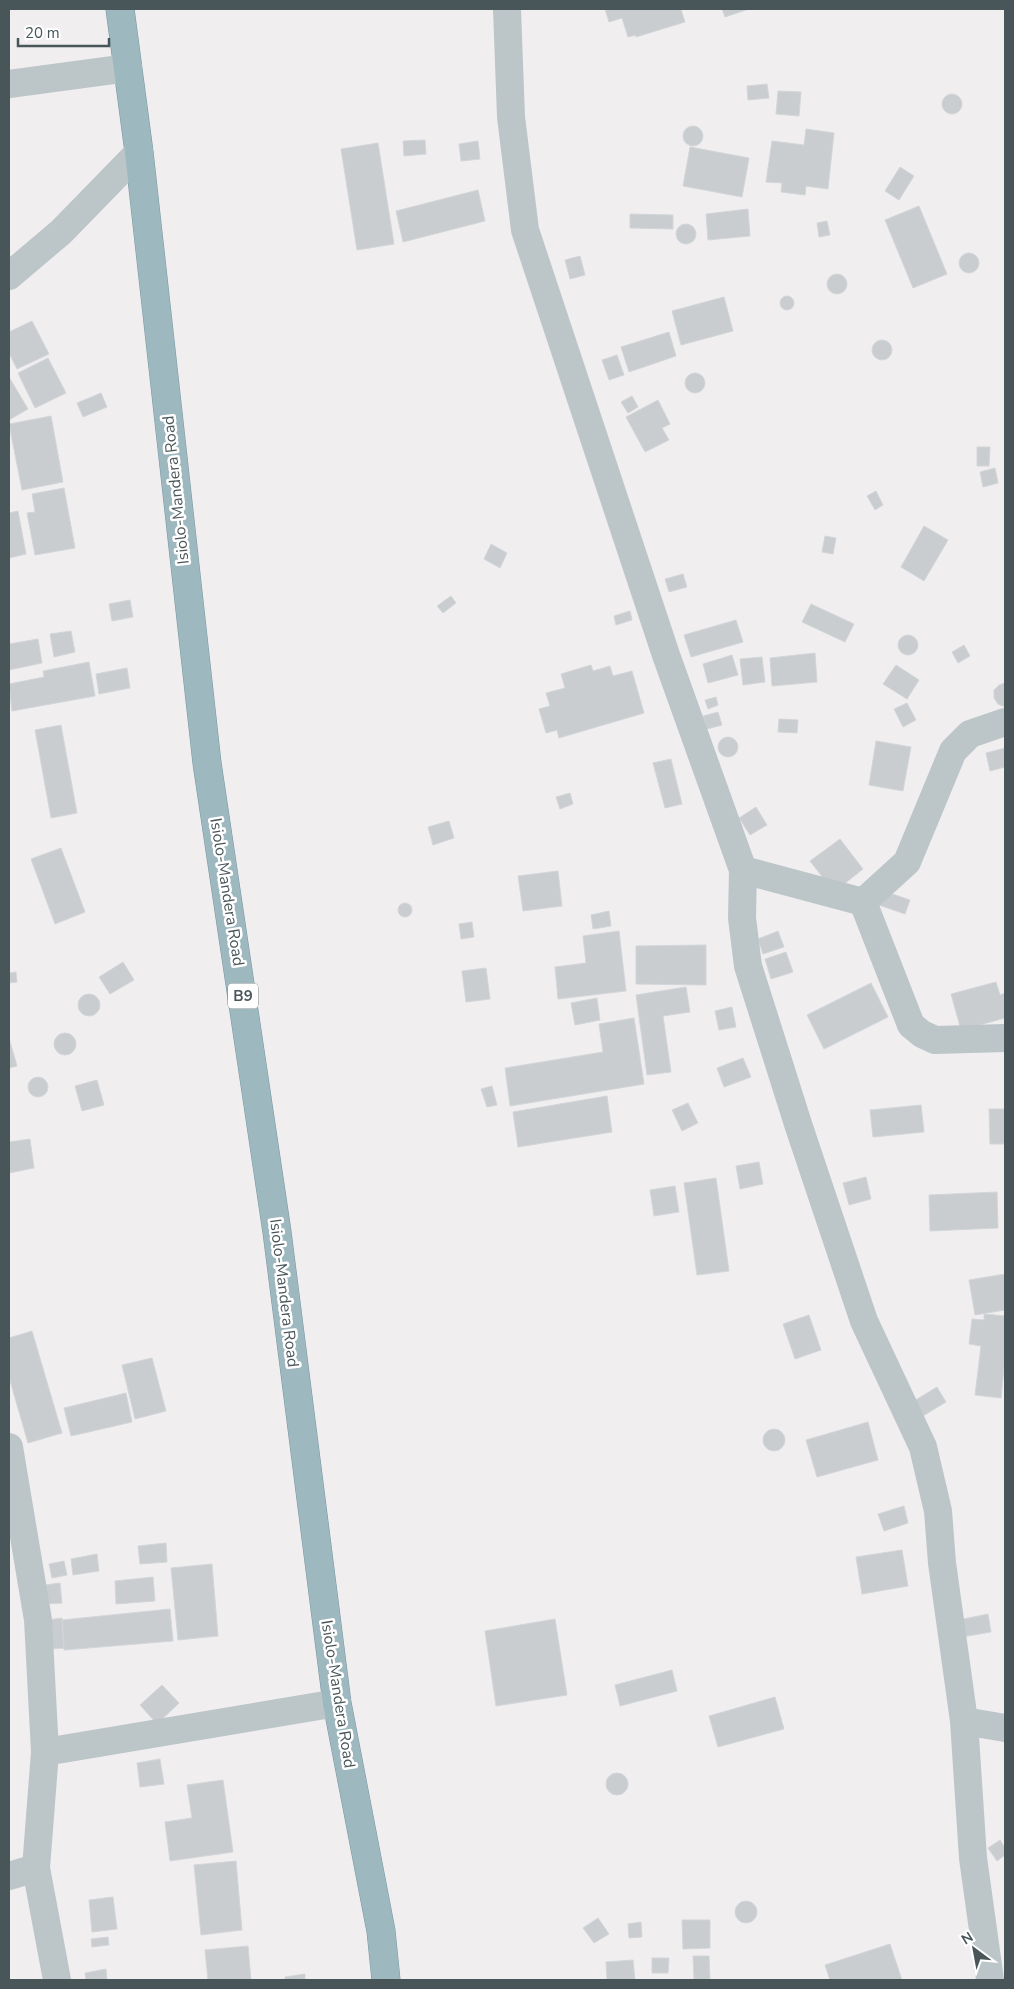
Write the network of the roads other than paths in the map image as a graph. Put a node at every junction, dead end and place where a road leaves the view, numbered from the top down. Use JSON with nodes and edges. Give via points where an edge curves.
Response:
{"nodes":[{"id":1,"x":120,"y":9,"type":"edge"},
{"id":2,"x":507,"y":9,"type":"edge"},
{"id":3,"x":128,"y":68,"type":"junction"},
{"id":4,"x":9,"y":84,"type":"edge"},
{"id":5,"x":139,"y":152,"type":"junction"},
{"id":6,"x":9,"y":276,"type":"edge"},
{"id":7,"x":1005,"y":722,"type":"edge"},
{"id":8,"x":743,"y":870,"type":"junction"},
{"id":9,"x":863,"y":902,"type":"junction"},
{"id":10,"x":1005,"y":1038,"type":"edge"},
{"id":11,"x":9,"y":1446,"type":"edge"},
{"id":12,"x":337,"y":1704,"type":"junction"},
{"id":13,"x":964,"y":1721,"type":"junction"},
{"id":14,"x":1005,"y":1728,"type":"edge"},
{"id":15,"x":45,"y":1752,"type":"junction"},
{"id":16,"x":36,"y":1868,"type":"junction"},
{"id":17,"x":9,"y":1876,"type":"edge"},
{"id":18,"x":57,"y":1980,"type":"edge"},
{"id":19,"x":386,"y":1980,"type":"edge"},
{"id":20,"x":990,"y":1980,"type":"edge"}],
"edges":[{"from":1,"to":3,"type":"highway","name":"Isiolo-Mandera Road","number":"B9"},
{"from":2,"to":8,"type":"street","via":[[511,117],[525,230],[666,655]]},
{"from":3,"to":4,"type":"street"},
{"from":3,"to":5,"type":"highway","name":"Isiolo-Mandera Road","number":"B9"},
{"from":5,"to":6,"type":"street","via":[[61,232]]},
{"from":5,"to":12,"type":"highway","name":"Isiolo-Mandera Road","number":"B9","via":[[207,763],[278,1241]]},
{"from":7,"to":9,"type":"street","via":[[970,734],[953,751],[907,862]]},
{"from":8,"to":9,"type":"street"},
{"from":8,"to":13,"type":"street","via":[[742,918],[751,976],[864,1321],[923,1447],[938,1511]]},
{"from":9,"to":10,"type":"street","via":[[912,1025],[935,1040]]},
{"from":11,"to":15,"type":"street","via":[[38,1620]]},
{"from":12,"to":15,"type":"street"},
{"from":12,"to":19,"type":"highway","name":"Isiolo-Mandera Road","number":"B9","via":[[381,1931]]},
{"from":13,"to":14,"type":"street"},
{"from":13,"to":20,"type":"street","via":[[973,1858]]},
{"from":15,"to":16,"type":"street"},
{"from":16,"to":17,"type":"street"},
{"from":16,"to":18,"type":"street"}]}
